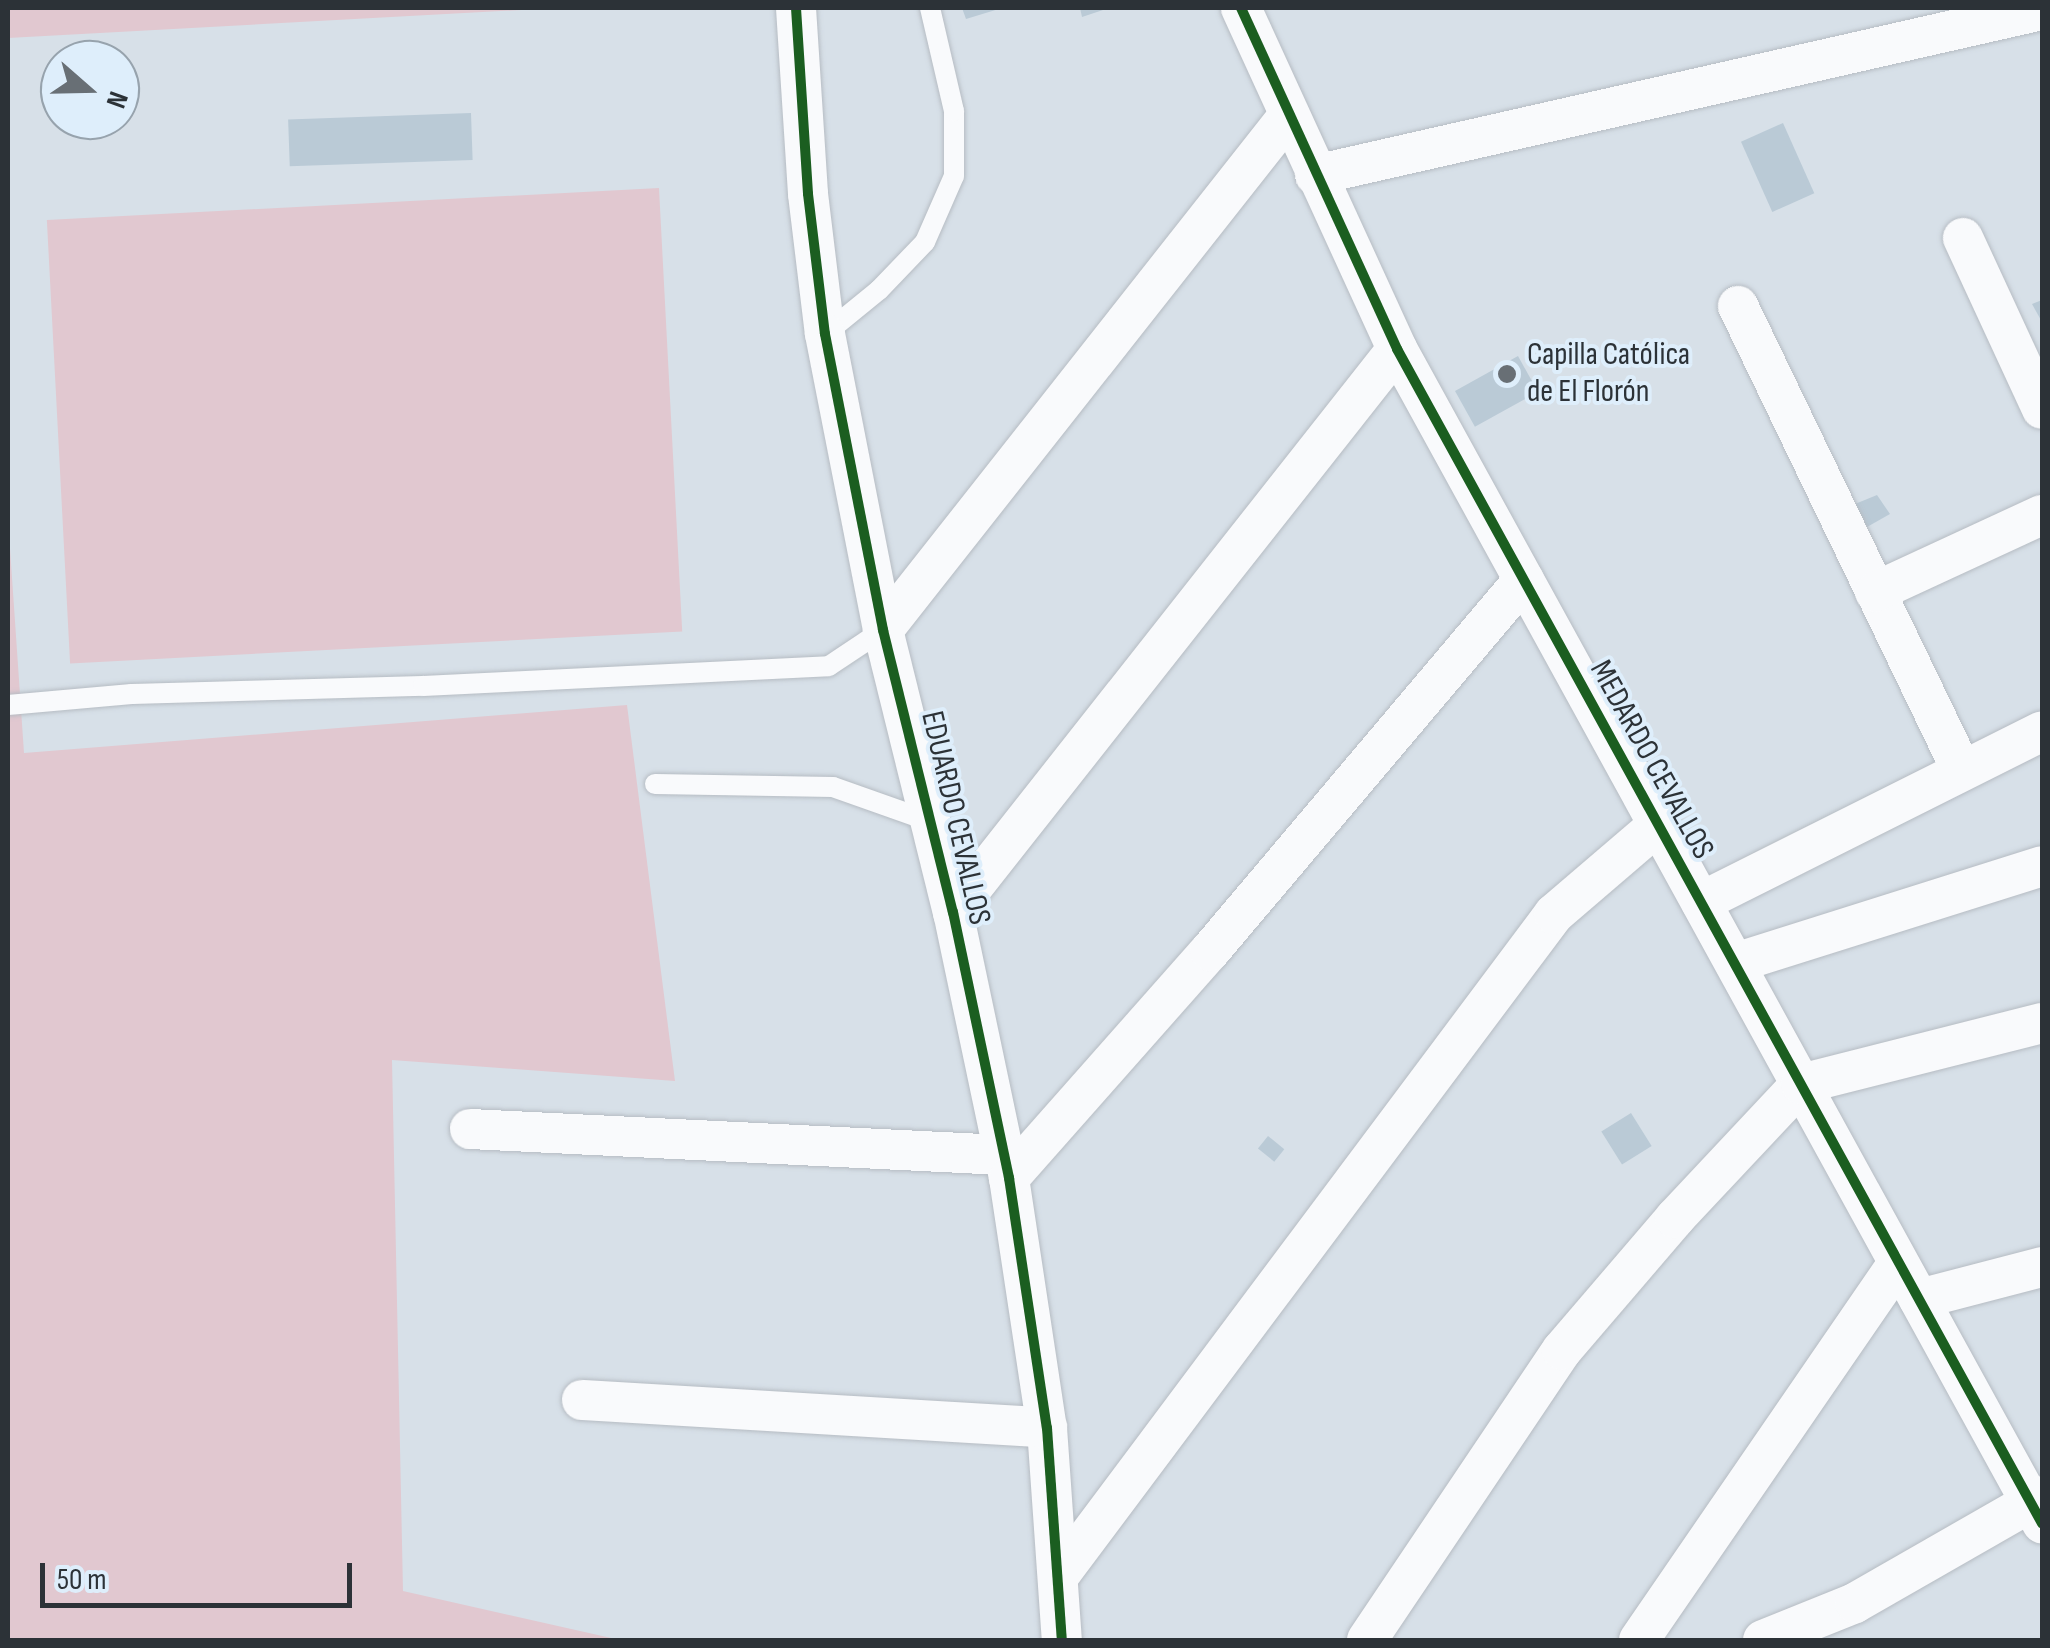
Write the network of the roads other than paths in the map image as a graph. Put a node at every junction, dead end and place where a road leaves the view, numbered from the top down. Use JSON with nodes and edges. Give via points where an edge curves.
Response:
{"nodes":[{"id":1,"x":796,"y":8,"type":"edge"},
{"id":2,"x":930,"y":8,"type":"edge"},
{"id":3,"x":1242,"y":8,"type":"edge"},
{"id":4,"x":2042,"y":10,"type":"edge"},
{"id":5,"x":1994,"y":14,"type":"edge"},
{"id":6,"x":1289,"y":116,"type":"junction"},
{"id":7,"x":1315,"y":175,"type":"junction"},
{"id":8,"x":1963,"y":238,"type":"dead end"},
{"id":9,"x":1738,"y":306,"type":"dead end"},
{"id":10,"x":825,"y":334,"type":"junction"},
{"id":11,"x":1397,"y":349,"type":"junction"},
{"id":12,"x":2042,"y":409,"type":"edge"},
{"id":13,"x":2042,"y":515,"type":"edge"},
{"id":14,"x":1524,"y":580,"type":"junction"},
{"id":15,"x":1875,"y":592,"type":"junction"},
{"id":16,"x":883,"y":630,"type":"junction"},
{"id":17,"x":8,"y":705,"type":"edge"},
{"id":18,"x":2042,"y":731,"type":"edge"},
{"id":19,"x":1962,"y":771,"type":"junction"},
{"id":20,"x":655,"y":784,"type":"dead end"},
{"id":21,"x":932,"y":822,"type":"junction"},
{"id":22,"x":1658,"y":825,"type":"junction"},
{"id":23,"x":2042,"y":866,"type":"edge"},
{"id":24,"x":1701,"y":902,"type":"junction"},
{"id":25,"x":952,"y":912,"type":"junction"},
{"id":26,"x":1734,"y":963,"type":"junction"},
{"id":27,"x":2042,"y":1023,"type":"edge"},
{"id":28,"x":1801,"y":1084,"type":"junction"},
{"id":29,"x":470,"y":1129,"type":"dead end"},
{"id":30,"x":1006,"y":1166,"type":"junction"},
{"id":31,"x":1897,"y":1264,"type":"junction"},
{"id":32,"x":2042,"y":1268,"type":"edge"},
{"id":33,"x":1920,"y":1300,"type":"junction"},
{"id":34,"x":582,"y":1400,"type":"dead end"},
{"id":35,"x":1047,"y":1428,"type":"junction"},
{"id":36,"x":2038,"y":1506,"type":"edge"},
{"id":37,"x":1060,"y":1573,"type":"junction"},
{"id":38,"x":1062,"y":1640,"type":"edge"},
{"id":39,"x":1367,"y":1640,"type":"edge"},
{"id":40,"x":1639,"y":1640,"type":"edge"},
{"id":41,"x":1763,"y":1640,"type":"edge"}],
"edges":[{"from":1,"to":10,"type":"street","name":"EDUARDO CEVALLOS"},
{"from":2,"to":10,"type":"lane","via":[[954,111],[954,176],[925,242]]},
{"from":3,"to":6,"type":"street","name":"MEDARDO CEVALLOS"},
{"from":4,"to":5,"type":"street"},
{"from":5,"to":7,"type":"street"},
{"from":6,"to":7,"type":"street","name":"MEDARDO CEVALLOS"},
{"from":6,"to":16,"type":"street"},
{"from":7,"to":11,"type":"street","name":"MEDARDO CEVALLOS"},
{"from":8,"to":12,"type":"street"},
{"from":9,"to":15,"type":"street"},
{"from":10,"to":16,"type":"street","name":"EDUARDO CEVALLOS"},
{"from":11,"to":14,"type":"street","name":"MEDARDO CEVALLOS"},
{"from":11,"to":25,"type":"street"},
{"from":13,"to":15,"type":"street"},
{"from":14,"to":22,"type":"street","name":"MEDARDO CEVALLOS"},
{"from":14,"to":30,"type":"street","via":[[1210,951]]},
{"from":15,"to":19,"type":"street"},
{"from":16,"to":17,"type":"lane","via":[[829,666],[151,693]]},
{"from":16,"to":21,"type":"street","name":"EDUARDO CEVALLOS"},
{"from":18,"to":19,"type":"street"},
{"from":19,"to":24,"type":"street"},
{"from":20,"to":21,"type":"lane","via":[[833,787]]},
{"from":21,"to":25,"type":"street","name":"EDUARDO CEVALLOS"},
{"from":22,"to":24,"type":"street","name":"MEDARDO CEVALLOS"},
{"from":22,"to":37,"type":"street","via":[[1554,914]]},
{"from":23,"to":26,"type":"street"},
{"from":24,"to":26,"type":"street","name":"MEDARDO CEVALLOS"},
{"from":25,"to":30,"type":"street","name":"EDUARDO CEVALLOS"},
{"from":26,"to":28,"type":"street","name":"MEDARDO CEVALLOS"},
{"from":27,"to":28,"type":"street"},
{"from":28,"to":31,"type":"street","name":"MEDARDO CEVALLOS"},
{"from":28,"to":39,"type":"street","via":[[1562,1350]]},
{"from":29,"to":30,"type":"street"},
{"from":30,"to":35,"type":"street","name":"EDUARDO CEVALLOS"},
{"from":31,"to":33,"type":"street","name":"MEDARDO CEVALLOS"},
{"from":31,"to":40,"type":"street"},
{"from":32,"to":33,"type":"street"},
{"from":33,"to":36,"type":"street","name":"MEDARDO CEVALLOS"},
{"from":34,"to":35,"type":"street"},
{"from":35,"to":37,"type":"street","name":"EDUARDO CEVALLOS"},
{"from":36,"to":41,"type":"street","via":[[1855,1604]]},
{"from":37,"to":38,"type":"street","name":"EDUARDO CEVALLOS"}]}
